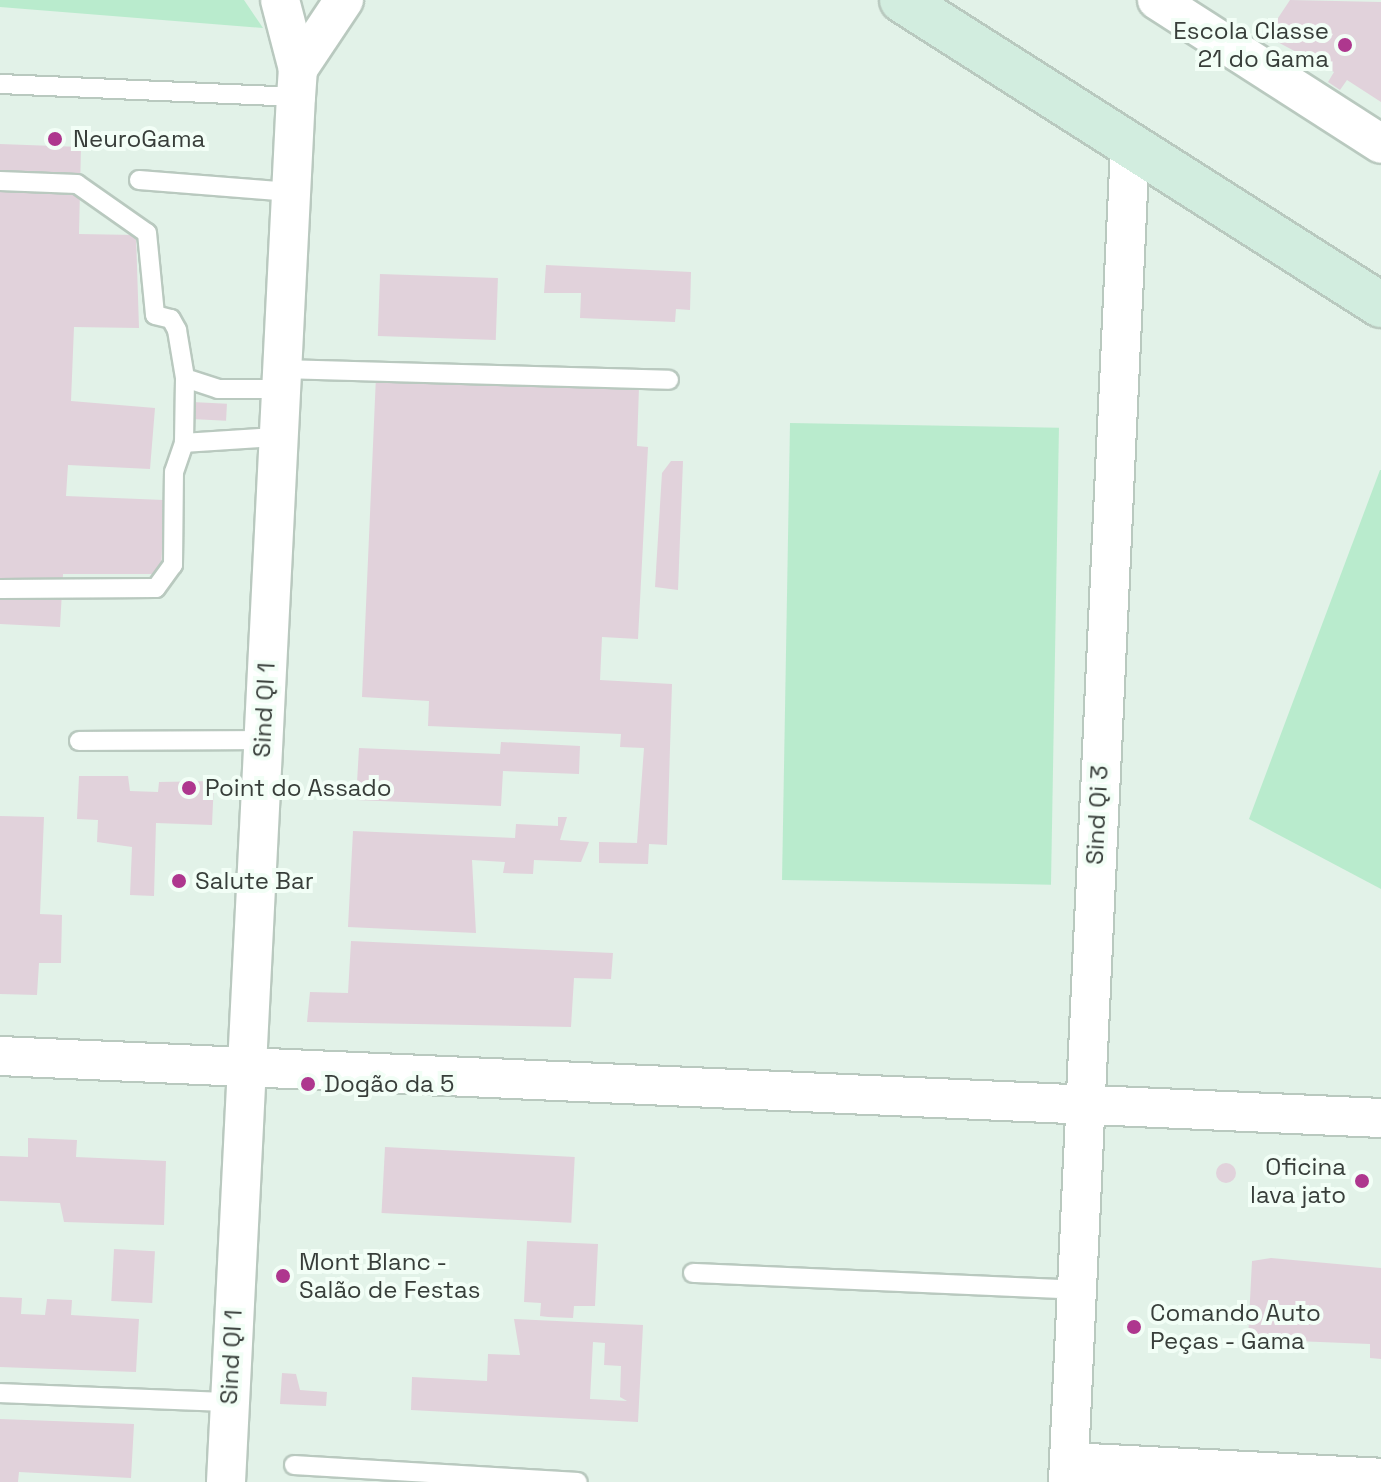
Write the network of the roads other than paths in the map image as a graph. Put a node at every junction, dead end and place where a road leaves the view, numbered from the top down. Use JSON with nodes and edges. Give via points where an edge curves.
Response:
{"nodes":[{"id":1,"x":280,"y":0,"type":"edge"},
{"id":2,"x":344,"y":0,"type":"edge"},
{"id":3,"x":902,"y":0,"type":"edge"},
{"id":4,"x":1157,"y":0,"type":"edge"},
{"id":5,"x":297,"y":83,"type":"junction"},
{"id":6,"x":0,"y":84,"type":"edge"},
{"id":7,"x":1381,"y":144,"type":"edge"},
{"id":8,"x":1130,"y":147,"type":"junction"},
{"id":9,"x":139,"y":180,"type":"dead end"},
{"id":10,"x":0,"y":181,"type":"edge"},
{"id":11,"x":291,"y":192,"type":"junction"},
{"id":12,"x":1381,"y":305,"type":"edge"},
{"id":13,"x":185,"y":378,"type":"junction"},
{"id":14,"x":281,"y":379,"type":"junction"},
{"id":15,"x":669,"y":380,"type":"dead end"},
{"id":16,"x":278,"y":437,"type":"junction"},
{"id":17,"x":184,"y":443,"type":"junction"},
{"id":18,"x":0,"y":589,"type":"edge"},
{"id":19,"x":262,"y":740,"type":"junction"},
{"id":20,"x":79,"y":741,"type":"dead end"},
{"id":21,"x":0,"y":1056,"type":"edge"},
{"id":22,"x":245,"y":1064,"type":"junction"},
{"id":23,"x":1083,"y":1103,"type":"junction"},
{"id":24,"x":1381,"y":1118,"type":"edge"},
{"id":25,"x":693,"y":1273,"type":"dead end"},
{"id":26,"x":1080,"y":1290,"type":"junction"},
{"id":27,"x":0,"y":1393,"type":"edge"},
{"id":28,"x":229,"y":1402,"type":"junction"},
{"id":29,"x":294,"y":1465,"type":"dead end"},
{"id":30,"x":1068,"y":1472,"type":"edge"},
{"id":31,"x":1381,"y":1478,"type":"edge"},
{"id":32,"x":226,"y":1482,"type":"edge"},
{"id":33,"x":577,"y":1482,"type":"edge"}],
"edges":[{"from":1,"to":5,"type":"street"},
{"from":2,"to":5,"type":"street"},
{"from":3,"to":8,"type":"main road"},
{"from":4,"to":7,"type":"street"},
{"from":5,"to":6,"type":"lane"},
{"from":5,"to":11,"type":"street","name":"Sind QI 1"},
{"from":8,"to":12,"type":"main road"},
{"from":8,"to":23,"type":"street","name":"Sind Qi 3"},
{"from":9,"to":11,"type":"lane"},
{"from":10,"to":13,"type":"lane","via":[[77,184],[147,233],[155,315],[171,319],[177,330]]},
{"from":11,"to":14,"type":"street","name":"Sind QI 1"},
{"from":13,"to":14,"type":"lane","via":[[242,389]]},
{"from":13,"to":17,"type":"lane"},
{"from":14,"to":15,"type":"lane"},
{"from":14,"to":16,"type":"street","name":"Sind QI 1"},
{"from":16,"to":17,"type":"lane"},
{"from":16,"to":19,"type":"street","name":"Sind QI 1"},
{"from":17,"to":18,"type":"lane","via":[[176,452],[176,542],[168,579],[135,593]]},
{"from":19,"to":20,"type":"lane"},
{"from":19,"to":22,"type":"street","name":"Sind QI 1"},
{"from":21,"to":22,"type":"street"},
{"from":22,"to":23,"type":"street"},
{"from":22,"to":28,"type":"street","name":"Sind QI 1"},
{"from":23,"to":24,"type":"street"},
{"from":23,"to":26,"type":"street","name":"Sind Qi 3"},
{"from":25,"to":26,"type":"lane"},
{"from":26,"to":30,"type":"street","name":"Sind Qi 3"},
{"from":27,"to":28,"type":"lane"},
{"from":28,"to":32,"type":"street","name":"Sind QI 1"},
{"from":29,"to":33,"type":"lane"},
{"from":30,"to":31,"type":"street"}]}
